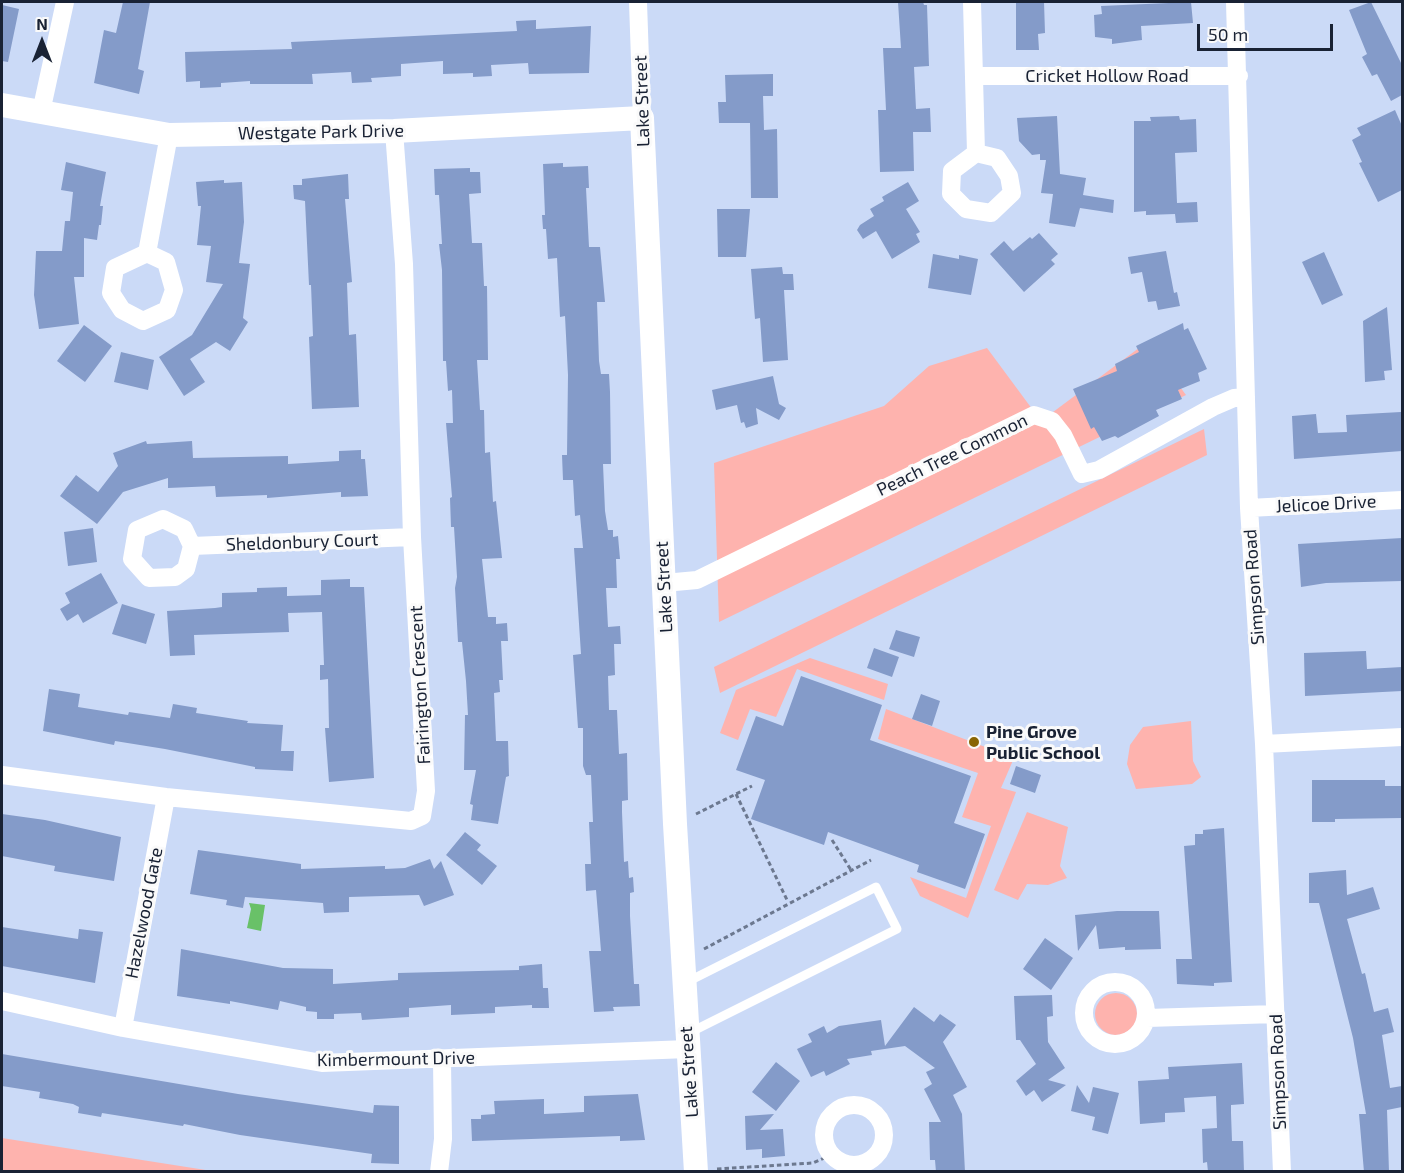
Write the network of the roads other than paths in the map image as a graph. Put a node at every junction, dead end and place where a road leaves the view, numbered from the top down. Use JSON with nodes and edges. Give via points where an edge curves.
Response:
{"nodes":[{"id":1,"x":65,"y":2,"type":"edge"},
{"id":2,"x":638,"y":2,"type":"edge"},
{"id":3,"x":972,"y":2,"type":"edge"},
{"id":4,"x":1235,"y":2,"type":"edge"},
{"id":5,"x":976,"y":76,"type":"junction"},
{"id":6,"x":1239,"y":76,"type":"junction"},
{"id":7,"x":2,"y":105,"type":"edge"},
{"id":8,"x":41,"y":112,"type":"junction"},
{"id":9,"x":642,"y":118,"type":"junction"},
{"id":10,"x":394,"y":131,"type":"junction"},
{"id":11,"x":169,"y":135,"type":"junction"},
{"id":12,"x":976,"y":153,"type":"dead end"},
{"id":13,"x":147,"y":253,"type":"dead end"},
{"id":14,"x":1246,"y":397,"type":"junction"},
{"id":15,"x":1402,"y":500,"type":"edge"},
{"id":16,"x":1249,"y":508,"type":"junction"},
{"id":17,"x":412,"y":537,"type":"junction"},
{"id":18,"x":192,"y":546,"type":"dead end"},
{"id":19,"x":664,"y":583,"type":"junction"},
{"id":20,"x":1402,"y":737,"type":"edge"},
{"id":21,"x":1264,"y":744,"type":"junction"},
{"id":22,"x":2,"y":775,"type":"edge"},
{"id":23,"x":166,"y":797,"type":"junction"},
{"id":24,"x":684,"y":972,"type":"junction"},
{"id":25,"x":2,"y":1001,"type":"edge"},
{"id":26,"x":1276,"y":1014,"type":"junction"},
{"id":27,"x":1147,"y":1018,"type":"dead end"},
{"id":28,"x":123,"y":1028,"type":"junction"},
{"id":29,"x":687,"y":1042,"type":"junction"},
{"id":30,"x":442,"y":1060,"type":"junction"},
{"id":31,"x":872,"y":1166,"type":"edge"},
{"id":32,"x":696,"y":1171,"type":"edge"},
{"id":33,"x":439,"y":1172,"type":"edge"},
{"id":34,"x":1282,"y":1172,"type":"edge"}],
"edges":[{"from":1,"to":8,"type":"street"},
{"from":2,"to":9,"type":"street","name":"Lake Street"},
{"from":3,"to":5,"type":"street"},
{"from":4,"to":6,"type":"street","name":"Simpson Road"},
{"from":5,"to":6,"type":"street","name":"Cricket Hollow Road"},
{"from":5,"to":12,"type":"street"},
{"from":6,"to":14,"type":"street","name":"Simpson Road"},
{"from":7,"to":8,"type":"street","name":"Westgate Park Drive"},
{"from":8,"to":11,"type":"street","name":"Westgate Park Drive"},
{"from":9,"to":10,"type":"street","name":"Westgate Park Drive"},
{"from":9,"to":19,"type":"street","name":"Lake Street"},
{"from":10,"to":11,"type":"street","name":"Westgate Park Drive"},
{"from":10,"to":17,"type":"street","name":"Fairington Crescent","via":[[404,264]]},
{"from":11,"to":13,"type":"street"},
{"from":14,"to":16,"type":"street","name":"Simpson Road"},
{"from":14,"to":19,"type":"street","name":"Peach Tree Common","via":[[1213,407],[1099,470],[1082,474],[1052,421],[1034,415],[697,580]]},
{"from":15,"to":16,"type":"street","name":"Jelicoe Drive"},
{"from":16,"to":21,"type":"street","name":"Simpson Road"},
{"from":17,"to":18,"type":"street","name":"Sheldonbury Court"},
{"from":17,"to":23,"type":"street","name":"Fairington Crescent","via":[[426,791],[423,816],[411,821]]},
{"from":19,"to":24,"type":"street","name":"Lake Street"},
{"from":20,"to":21,"type":"street"},
{"from":21,"to":26,"type":"street","name":"Simpson Road"},
{"from":22,"to":23,"type":"street","name":"Fairington Crescent"},
{"from":23,"to":28,"type":"street","name":"Hazelwood Gate"},
{"from":24,"to":29,"type":"street","name":"Lake Street"},
{"from":24,"to":29,"type":"lane","via":[[876,887],[897,929]]},
{"from":25,"to":28,"type":"street","name":"Kimbermount Drive"},
{"from":26,"to":27,"type":"street"},
{"from":26,"to":34,"type":"street","name":"Simpson Road"},
{"from":28,"to":30,"type":"street","name":"Kimbermount Drive","via":[[322,1063]]},
{"from":29,"to":30,"type":"street","name":"Kimbermount Drive"},
{"from":29,"to":32,"type":"street","name":"Lake Street"},
{"from":30,"to":33,"type":"street","via":[[443,1139]]},
{"from":31,"to":31,"type":"street","via":[[884,1131],[876,1115],[861,1106],[844,1107],[830,1117],[823,1133],[831,1155],[844,1164]]}]}
